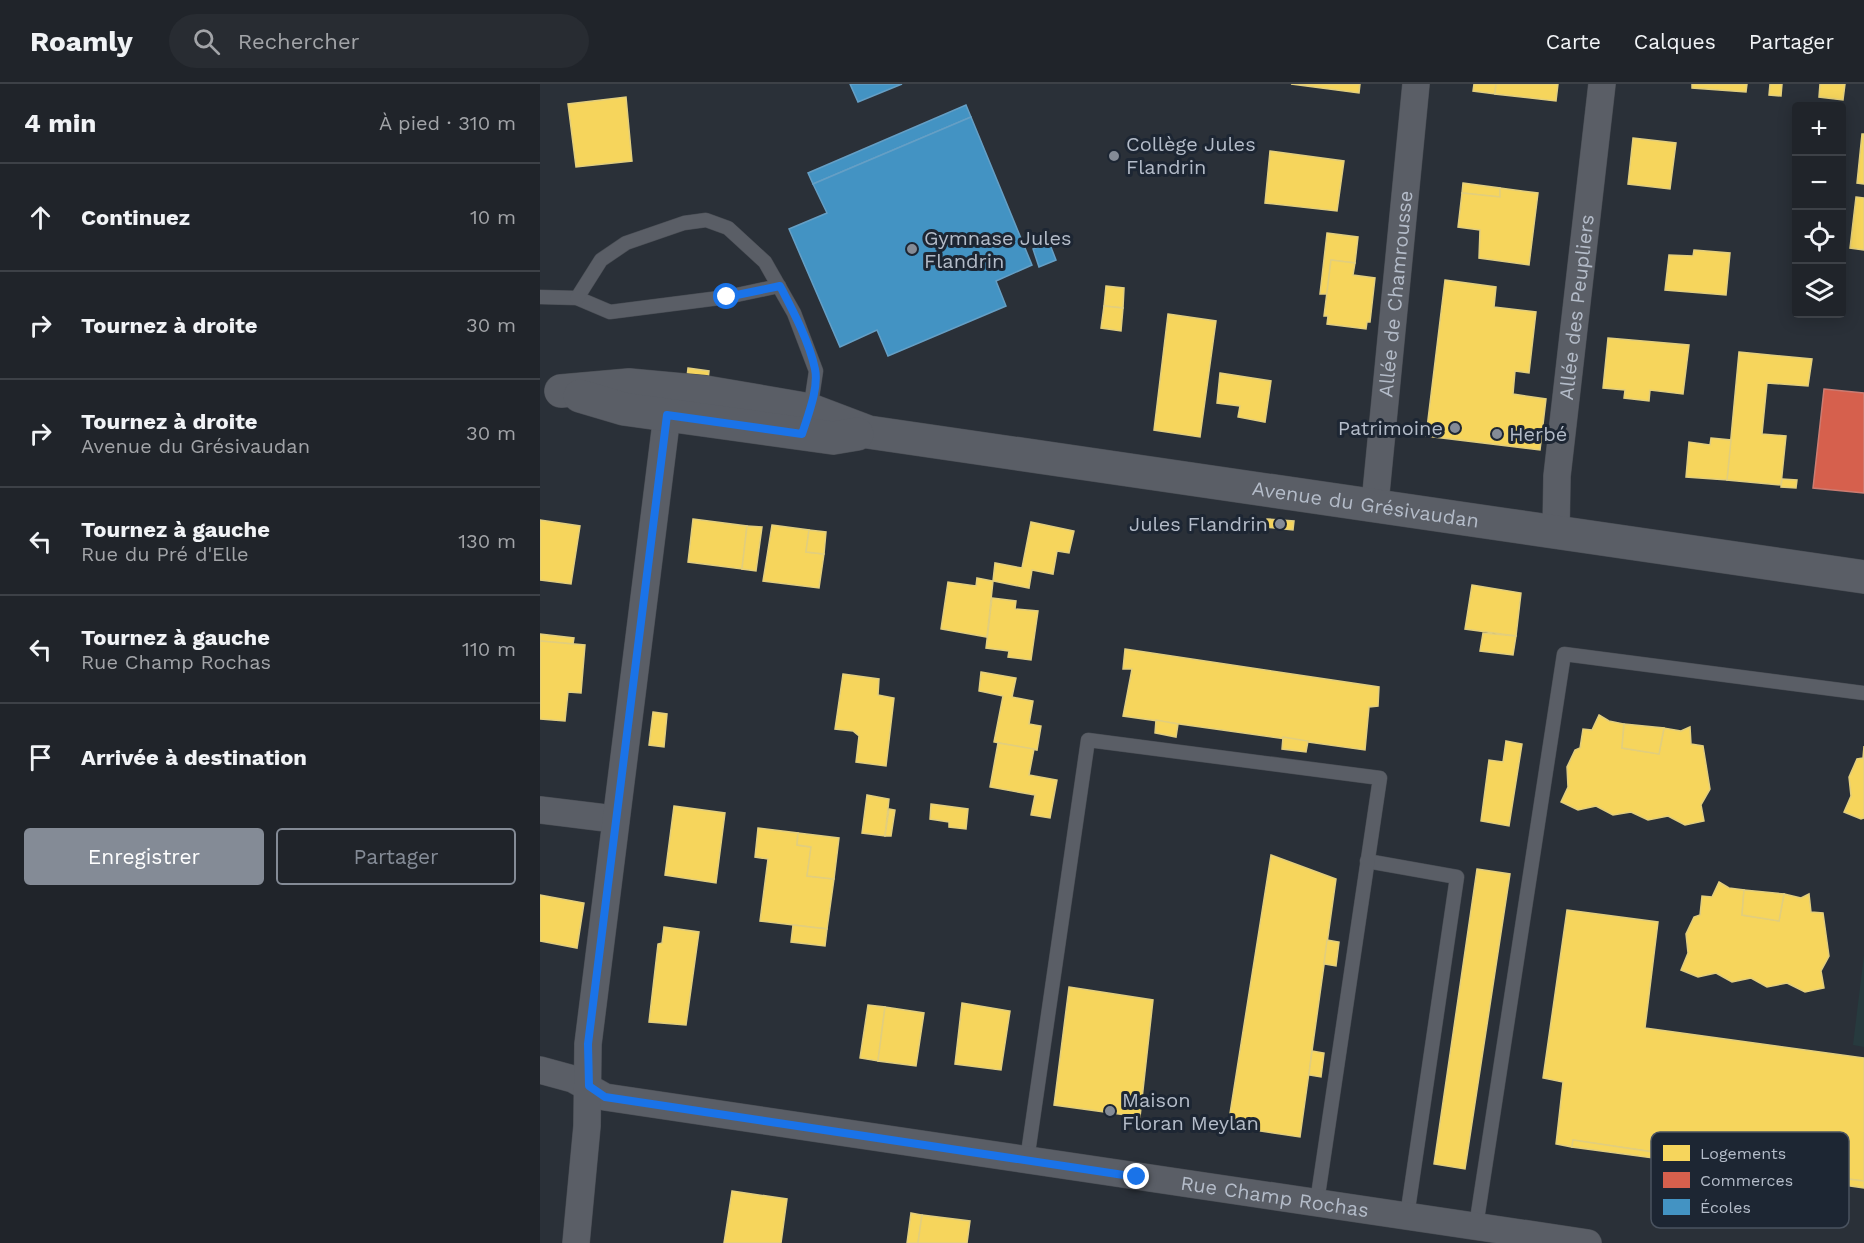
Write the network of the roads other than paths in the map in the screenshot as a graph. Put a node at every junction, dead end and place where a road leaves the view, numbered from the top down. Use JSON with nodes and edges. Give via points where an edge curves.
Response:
{"nodes":[{"id":1,"x":1416,"y":84,"type":"edge"},
{"id":2,"x":1602,"y":84,"type":"edge"},
{"id":3,"x":780,"y":286,"type":"junction"},
{"id":4,"x":540,"y":297,"type":"edge"},
{"id":5,"x":577,"y":298,"type":"junction"},
{"id":6,"x":551,"y":389,"type":"edge"},
{"id":7,"x":667,"y":415,"type":"junction"},
{"id":8,"x":806,"y":422,"type":"junction"},
{"id":9,"x":1375,"y":503,"type":"junction"},
{"id":10,"x":1556,"y":531,"type":"junction"},
{"id":11,"x":1864,"y":576,"type":"edge"},
{"id":12,"x":1864,"y":693,"type":"edge"},
{"id":13,"x":540,"y":810,"type":"edge"},
{"id":14,"x":614,"y":819,"type":"junction"},
{"id":15,"x":1367,"y":861,"type":"junction"},
{"id":16,"x":540,"y":1070,"type":"edge"},
{"id":17,"x":589,"y":1086,"type":"junction"},
{"id":18,"x":1027,"y":1160,"type":"junction"},
{"id":19,"x":1317,"y":1202,"type":"junction"},
{"id":20,"x":1407,"y":1216,"type":"junction"},
{"id":21,"x":1476,"y":1226,"type":"junction"},
{"id":22,"x":576,"y":1243,"type":"edge"},
{"id":23,"x":1588,"y":1243,"type":"edge"}],
"edges":[{"from":1,"to":9,"type":"street","name":"Allée de Chamrousse"},
{"from":2,"to":10,"type":"street","name":"Allée des Peupliers","via":[[1557,476]]},
{"from":3,"to":5,"type":"lane","via":[[610,312]]},
{"from":3,"to":5,"type":"lane","via":[[765,262],[728,228],[706,220],[684,223],[626,243],[601,260]]},
{"from":3,"to":8,"type":"lane","via":[[816,371]]},
{"from":4,"to":5,"type":"lane"},
{"from":6,"to":7,"type":"street","name":"Avenue du Grésivaudan","via":[[624,409]]},
{"from":6,"to":8,"type":"street","name":"Avenue du Grésivaudan","via":[[629,385],[705,392]]},
{"from":7,"to":8,"type":"street","name":"Avenue du Grésivaudan"},
{"from":7,"to":14,"type":"street"},
{"from":8,"to":9,"type":"street","name":"Avenue du Grésivaudan","via":[[833,438],[868,432]]},
{"from":9,"to":10,"type":"street","name":"Avenue du Grésivaudan"},
{"from":10,"to":11,"type":"street","name":"Avenue du Grésivaudan"},
{"from":12,"to":21,"type":"lane","via":[[1564,654]]},
{"from":13,"to":14,"type":"street"},
{"from":14,"to":17,"type":"street","via":[[588,1044]]},
{"from":15,"to":18,"type":"lane","via":[[1380,778],[1088,740]]},
{"from":15,"to":19,"type":"lane"},
{"from":15,"to":20,"type":"lane","via":[[1456,877]]},
{"from":16,"to":17,"type":"street","name":"Rue Champ Rochas"},
{"from":17,"to":18,"type":"street","name":"Rue Champ Rochas","via":[[605,1097]]},
{"from":17,"to":22,"type":"street"},
{"from":18,"to":19,"type":"street","name":"Rue Champ Rochas"},
{"from":19,"to":20,"type":"street","name":"Rue Champ Rochas"},
{"from":20,"to":21,"type":"street","name":"Rue Champ Rochas"},
{"from":21,"to":23,"type":"street","name":"Rue Champ Rochas"}]}
